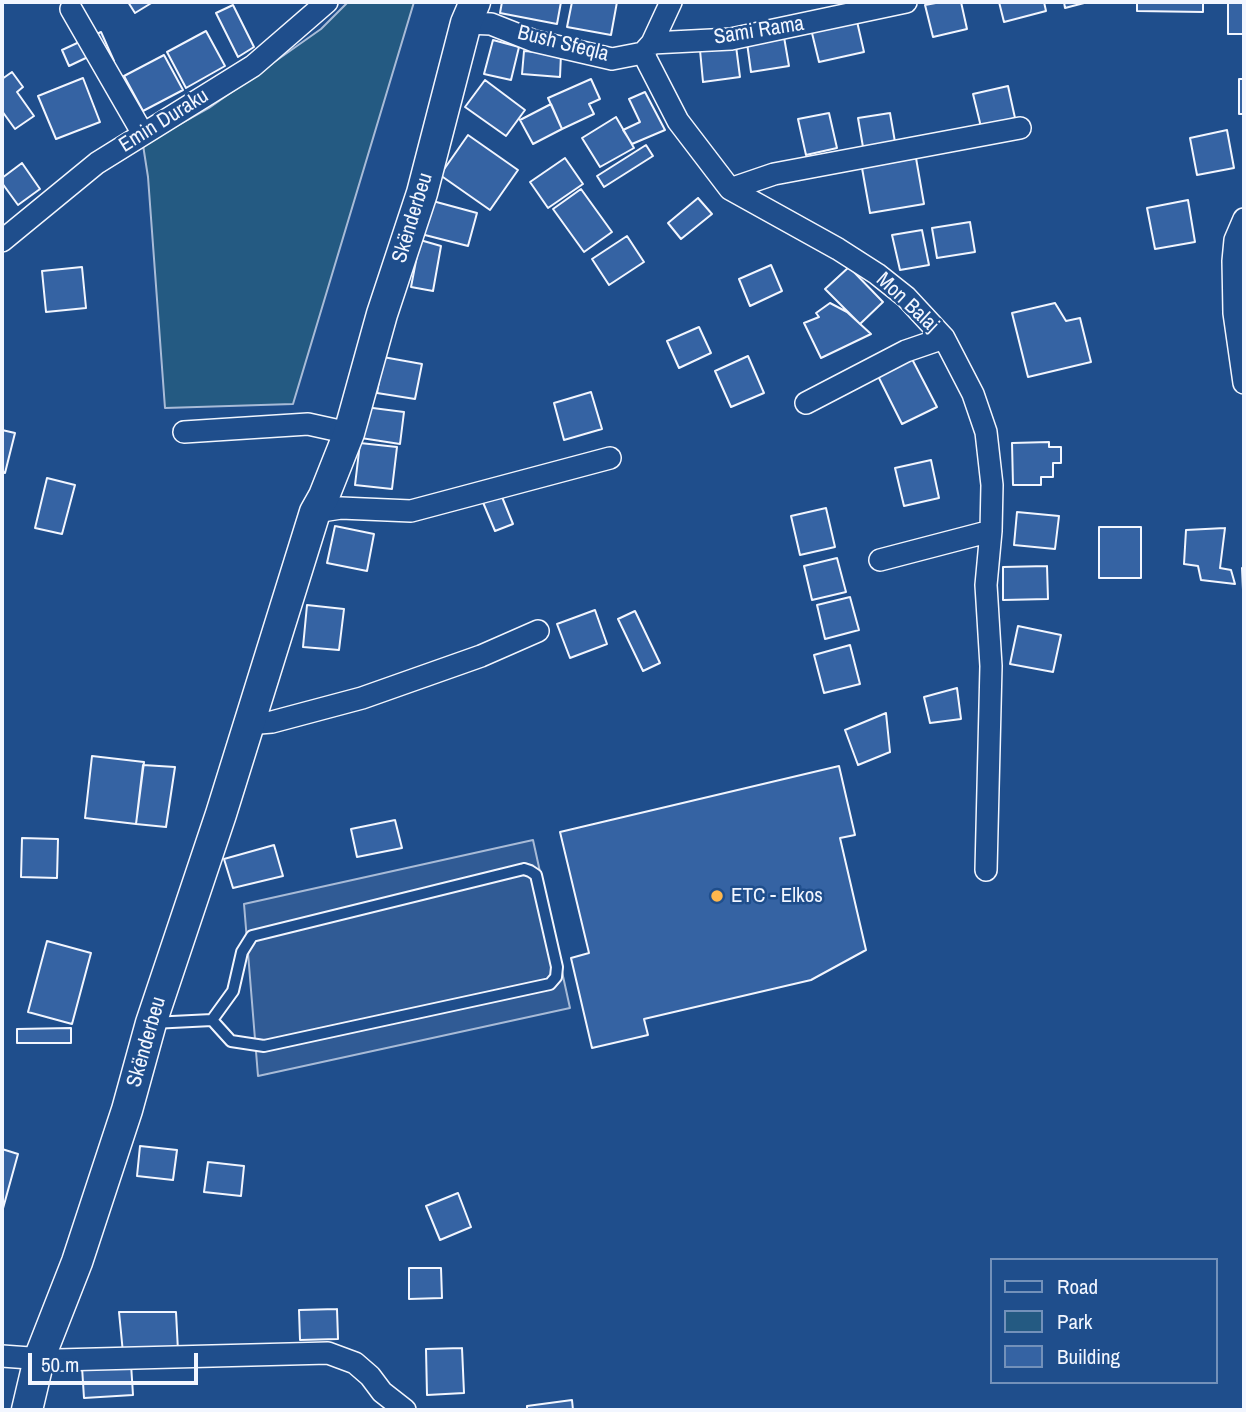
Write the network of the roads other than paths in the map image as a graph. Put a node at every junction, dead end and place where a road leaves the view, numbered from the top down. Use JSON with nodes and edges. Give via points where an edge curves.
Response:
{"nodes":[{"id":1,"x":327,"y":2,"type":"edge"},
{"id":2,"x":671,"y":2,"type":"edge"},
{"id":3,"x":906,"y":2,"type":"edge"},
{"id":4,"x":71,"y":9,"type":"dead end"},
{"id":5,"x":471,"y":12,"type":"edge"},
{"id":6,"x":648,"y":48,"type":"junction"},
{"id":7,"x":1020,"y":128,"type":"dead end"},
{"id":8,"x":143,"y":134,"type":"junction"},
{"id":9,"x":730,"y":189,"type":"junction"},
{"id":10,"x":1244,"y":219,"type":"edge"},
{"id":11,"x":2,"y":241,"type":"edge"},
{"id":12,"x":944,"y":338,"type":"junction"},
{"id":13,"x":1244,"y":383,"type":"edge"},
{"id":14,"x":806,"y":403,"type":"dead end"},
{"id":15,"x":184,"y":432,"type":"dead end"},
{"id":16,"x":349,"y":433,"type":"junction"},
{"id":17,"x":610,"y":458,"type":"dead end"},
{"id":18,"x":315,"y":512,"type":"junction"},
{"id":19,"x":991,"y":531,"type":"junction"},
{"id":20,"x":880,"y":560,"type":"dead end"},
{"id":21,"x":538,"y":631,"type":"dead end"},
{"id":22,"x":247,"y":724,"type":"junction"},
{"id":23,"x":986,"y":870,"type":"dead end"},
{"id":24,"x":212,"y":1020,"type":"junction"},
{"id":25,"x":151,"y":1023,"type":"junction"},
{"id":26,"x":2,"y":1356,"type":"edge"},
{"id":27,"x":39,"y":1359,"type":"junction"},
{"id":28,"x":27,"y":1410,"type":"edge"},
{"id":29,"x":405,"y":1410,"type":"edge"}],
"edges":[{"from":1,"to":8,"type":"street","name":"Emin Duraku","via":[[253,66]]},
{"from":2,"to":6,"type":"street"},
{"from":3,"to":6,"type":"street","name":"Sami Rama","via":[[731,39]]},
{"from":4,"to":8,"type":"street"},
{"from":5,"to":6,"type":"street","name":"Bush Sfeqla","via":[[534,41],[612,59]]},
{"from":5,"to":16,"type":"main road","name":"Skënderbeu"},
{"from":6,"to":9,"type":"street","name":"Mon Balaj","via":[[678,121]]},
{"from":7,"to":9,"type":"street","via":[[774,174]]},
{"from":8,"to":11,"type":"street","name":"Emin Duraku","via":[[97,163]]},
{"from":9,"to":12,"type":"street","name":"Mon Balaj","via":[[877,274]]},
{"from":10,"to":13,"type":"street","via":[[1233,261],[1234,313]]},
{"from":12,"to":14,"type":"street","via":[[906,351]]},
{"from":12,"to":19,"type":"street","name":"Mon Balaj","via":[[973,394],[986,432]]},
{"from":15,"to":16,"type":"street","via":[[308,424]]},
{"from":16,"to":18,"type":"main road","name":"Skënderbeu"},
{"from":17,"to":18,"type":"street","via":[[411,511],[341,508]]},
{"from":18,"to":22,"type":"main road","name":"Skënderbeu"},
{"from":19,"to":20,"type":"street"},
{"from":19,"to":23,"type":"street","name":"Mon Balaj","via":[[986,585],[991,666]]},
{"from":21,"to":22,"type":"street","via":[[362,698],[272,722]]},
{"from":22,"to":25,"type":"main road","name":"Skënderbeu"},
{"from":24,"to":24,"type":"lane","via":[[231,1041],[264,1046],[550,984],[557,967],[536,876],[524,869],[253,936],[242,952],[233,990]]},
{"from":24,"to":25,"type":"lane"},
{"from":25,"to":27,"type":"main road","name":"Skënderbeu","via":[[77,1262]]},
{"from":26,"to":27,"type":"street"},
{"from":27,"to":28,"type":"main road","name":"Skënderbeu"},
{"from":27,"to":29,"type":"street","via":[[328,1353],[355,1363]]}]}
